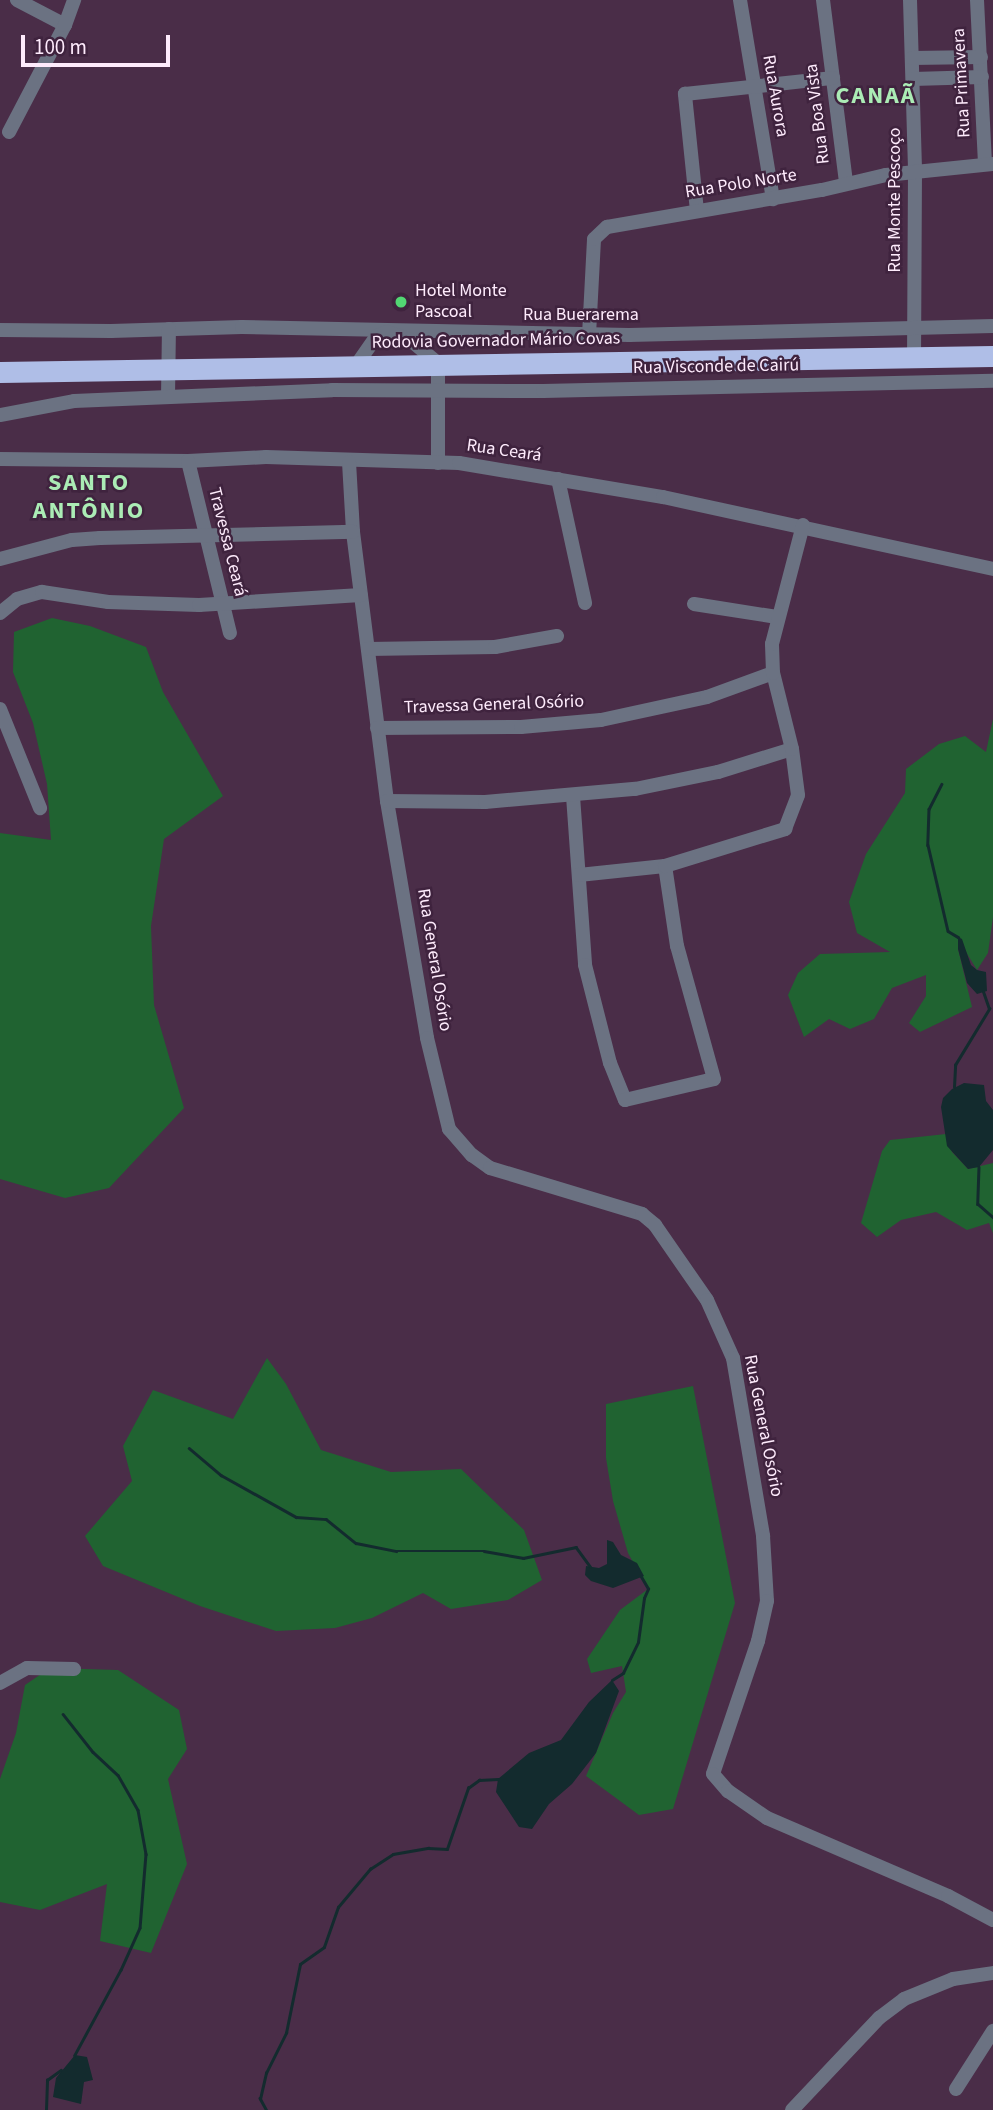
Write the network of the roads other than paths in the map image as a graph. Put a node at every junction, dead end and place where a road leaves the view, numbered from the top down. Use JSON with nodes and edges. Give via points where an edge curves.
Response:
{"nodes":[{"id":1,"x":16,"y":0,"type":"edge"},
{"id":2,"x":74,"y":0,"type":"edge"},
{"id":3,"x":740,"y":0,"type":"edge"},
{"id":4,"x":823,"y":0,"type":"edge"},
{"id":5,"x":910,"y":0,"type":"edge"},
{"id":6,"x":977,"y":0,"type":"edge"},
{"id":7,"x":65,"y":25,"type":"junction"},
{"id":8,"x":981,"y":57,"type":"junction"},
{"id":9,"x":912,"y":58,"type":"junction"},
{"id":10,"x":982,"y":77,"type":"junction"},
{"id":11,"x":833,"y":78,"type":"junction"},
{"id":12,"x":913,"y":79,"type":"junction"},
{"id":13,"x":754,"y":88,"type":"junction"},
{"id":14,"x":9,"y":132,"type":"dead end"},
{"id":15,"x":989,"y":164,"type":"edge"},
{"id":16,"x":915,"y":171,"type":"junction"},
{"id":17,"x":846,"y":183,"type":"junction"},
{"id":18,"x":773,"y":199,"type":"junction"},
{"id":19,"x":697,"y":211,"type":"junction"},
{"id":20,"x":993,"y":326,"type":"edge"},
{"id":21,"x":169,"y":329,"type":"junction"},
{"id":22,"x":915,"y":329,"type":"junction"},
{"id":23,"x":0,"y":330,"type":"edge"},
{"id":24,"x":387,"y":332,"type":"junction"},
{"id":25,"x":589,"y":335,"type":"junction"},
{"id":26,"x":993,"y":356,"type":"edge"},
{"id":27,"x":914,"y":357,"type":"junction"},
{"id":28,"x":843,"y":360,"type":"junction"},
{"id":29,"x":438,"y":363,"type":"junction"},
{"id":30,"x":355,"y":367,"type":"junction"},
{"id":31,"x":169,"y":371,"type":"junction"},
{"id":32,"x":0,"y":372,"type":"edge"},
{"id":33,"x":993,"y":381,"type":"edge"},
{"id":34,"x":837,"y":385,"type":"junction"},
{"id":35,"x":439,"y":389,"type":"junction"},
{"id":36,"x":168,"y":397,"type":"junction"},
{"id":37,"x":0,"y":415,"type":"edge"},
{"id":38,"x":0,"y":459,"type":"edge"},
{"id":39,"x":188,"y":461,"type":"junction"},
{"id":40,"x":349,"y":462,"type":"junction"},
{"id":41,"x":438,"y":463,"type":"junction"},
{"id":42,"x":558,"y":479,"type":"junction"},
{"id":43,"x":803,"y":526,"type":"junction"},
{"id":44,"x":353,"y":533,"type":"junction"},
{"id":45,"x":206,"y":535,"type":"junction"},
{"id":46,"x":0,"y":559,"type":"edge"},
{"id":47,"x":993,"y":569,"type":"edge"},
{"id":48,"x":362,"y":595,"type":"junction"},
{"id":49,"x":585,"y":603,"type":"dead end"},
{"id":50,"x":694,"y":604,"type":"dead end"},
{"id":51,"x":223,"y":605,"type":"junction"},
{"id":52,"x":0,"y":613,"type":"edge"},
{"id":53,"x":777,"y":617,"type":"junction"},
{"id":54,"x":230,"y":633,"type":"dead end"},
{"id":55,"x":557,"y":636,"type":"dead end"},
{"id":56,"x":368,"y":649,"type":"junction"},
{"id":57,"x":773,"y":673,"type":"junction"},
{"id":58,"x":0,"y":709,"type":"edge"},
{"id":59,"x":377,"y":728,"type":"junction"},
{"id":60,"x":792,"y":749,"type":"junction"},
{"id":61,"x":573,"y":796,"type":"junction"},
{"id":62,"x":387,"y":801,"type":"junction"},
{"id":63,"x":40,"y":808,"type":"dead end"},
{"id":64,"x":665,"y":866,"type":"junction"},
{"id":65,"x":579,"y":875,"type":"junction"},
{"id":66,"x":74,"y":1669,"type":"dead end"},
{"id":67,"x":0,"y":1684,"type":"edge"},
{"id":68,"x":993,"y":1920,"type":"edge"},
{"id":69,"x":993,"y":1973,"type":"edge"},
{"id":70,"x":993,"y":2031,"type":"edge"},
{"id":71,"x":957,"y":2089,"type":"dead end"},
{"id":72,"x":792,"y":2110,"type":"edge"}],
"edges":[{"from":1,"to":7,"type":"street"},
{"from":2,"to":7,"type":"street"},
{"from":3,"to":13,"type":"street","name":"Rua Aurora"},
{"from":4,"to":11,"type":"street","name":"Rua Boa Vista"},
{"from":5,"to":9,"type":"street","name":"Rua Monte Pescoço"},
{"from":6,"to":8,"type":"street","name":"Rua Primavera"},
{"from":7,"to":14,"type":"street"},
{"from":8,"to":9,"type":"street"},
{"from":8,"to":10,"type":"street","name":"Rua Primavera"},
{"from":9,"to":12,"type":"street","name":"Rua Monte Pescoço"},
{"from":10,"to":12,"type":"street"},
{"from":10,"to":15,"type":"street","name":"Rua Primavera"},
{"from":11,"to":13,"type":"street"},
{"from":11,"to":17,"type":"street","name":"Rua Boa Vista"},
{"from":12,"to":16,"type":"street","name":"Rua Monte Pescoço"},
{"from":13,"to":18,"type":"street","name":"Rua Aurora"},
{"from":13,"to":19,"type":"street","via":[[687,93],[685,97]]},
{"from":15,"to":16,"type":"street","name":"Rua Polo Norte"},
{"from":16,"to":17,"type":"street","name":"Rua Polo Norte"},
{"from":16,"to":22,"type":"street","name":"Rua Monte Pescoço"},
{"from":17,"to":18,"type":"street","name":"Rua Polo Norte"},
{"from":18,"to":19,"type":"street","name":"Rua Polo Norte"},
{"from":19,"to":25,"type":"street","name":"Rua Polo Norte","via":[[607,227],[598,233]]},
{"from":20,"to":22,"type":"street","name":"Rua Buerarema"},
{"from":21,"to":23,"type":"street","name":"Rua Buerarema"},
{"from":21,"to":24,"type":"street","name":"Rua Buerarema"},
{"from":21,"to":31,"type":"street"},
{"from":22,"to":25,"type":"street","name":"Rua Buerarema"},
{"from":22,"to":27,"type":"street","name":"Rua Monte Pescoço"},
{"from":24,"to":25,"type":"street","name":"Rua Buerarema"},
{"from":24,"to":29,"type":"street","via":[[409,339]]},
{"from":24,"to":30,"type":"street","via":[[377,336]]},
{"from":26,"to":27,"type":"highway","name":"Rodovia Governador Mário Covas"},
{"from":27,"to":28,"type":"highway","name":"Rodovia Governador Mário Covas"},
{"from":28,"to":29,"type":"highway","name":"Rodovia Governador Mário Covas"},
{"from":28,"to":34,"type":"street"},
{"from":29,"to":30,"type":"highway","name":"Rodovia Governador Mário Covas"},
{"from":29,"to":35,"type":"street"},
{"from":30,"to":31,"type":"highway","name":"Rodovia Governador Mário Covas"},
{"from":31,"to":32,"type":"highway","name":"Rodovia Governador Mário Covas"},
{"from":31,"to":36,"type":"street"},
{"from":33,"to":34,"type":"street","name":"Rua Visconde de Cairú"},
{"from":34,"to":35,"type":"street","name":"Rua Visconde de Cairú"},
{"from":35,"to":36,"type":"street","name":"Rua Visconde de Cairú"},
{"from":35,"to":41,"type":"street"},
{"from":36,"to":37,"type":"street","via":[[74,401]]},
{"from":38,"to":39,"type":"street","name":"Rua Ceará"},
{"from":39,"to":40,"type":"street","name":"Rua Ceará","via":[[266,457]]},
{"from":39,"to":45,"type":"street","name":"Travessa Ceará"},
{"from":40,"to":41,"type":"street","name":"Rua Ceará"},
{"from":40,"to":44,"type":"street","name":"Rua General Osório"},
{"from":41,"to":42,"type":"street","name":"Rua Ceará"},
{"from":42,"to":43,"type":"street","name":"Rua Ceará"},
{"from":42,"to":49,"type":"street"},
{"from":43,"to":47,"type":"street","name":"Rua Ceará"},
{"from":43,"to":53,"type":"street"},
{"from":44,"to":45,"type":"street"},
{"from":44,"to":48,"type":"street","name":"Rua General Osório"},
{"from":45,"to":46,"type":"street","via":[[72,540]]},
{"from":45,"to":51,"type":"street","name":"Travessa Ceará"},
{"from":48,"to":51,"type":"street"},
{"from":48,"to":56,"type":"street","name":"Rua General Osório"},
{"from":50,"to":53,"type":"street"},
{"from":51,"to":52,"type":"street","via":[[108,602],[42,592],[17,599]]},
{"from":51,"to":54,"type":"street","name":"Travessa Ceará"},
{"from":53,"to":57,"type":"street"},
{"from":55,"to":56,"type":"street","via":[[495,647]]},
{"from":56,"to":59,"type":"street","name":"Rua General Osório"},
{"from":57,"to":59,"type":"street","name":"Travessa General Osório","via":[[707,697],[601,720],[521,727]]},
{"from":57,"to":60,"type":"street"},
{"from":58,"to":63,"type":"street"},
{"from":59,"to":62,"type":"street","name":"Rua General Osório"},
{"from":60,"to":61,"type":"street","via":[[718,772]]},
{"from":60,"to":64,"type":"street","via":[[798,795],[785,829]]},
{"from":61,"to":62,"type":"street","via":[[485,802]]},
{"from":61,"to":65,"type":"street"},
{"from":62,"to":68,"type":"street","name":"Rua General Osório","via":[[427,1038],[449,1129],[491,1168],[642,1214],[655,1224],[707,1300],[733,1358],[763,1536],[767,1601],[713,1774],[728,1791],[767,1818]]},
{"from":64,"to":65,"type":"street"},
{"from":64,"to":65,"type":"street","via":[[677,946],[714,1079],[625,1100],[610,1063],[585,965]]},
{"from":66,"to":67,"type":"street","via":[[27,1668]]},
{"from":69,"to":72,"type":"street","via":[[953,1979],[904,1999],[879,2018]]},
{"from":70,"to":71,"type":"street"}]}
